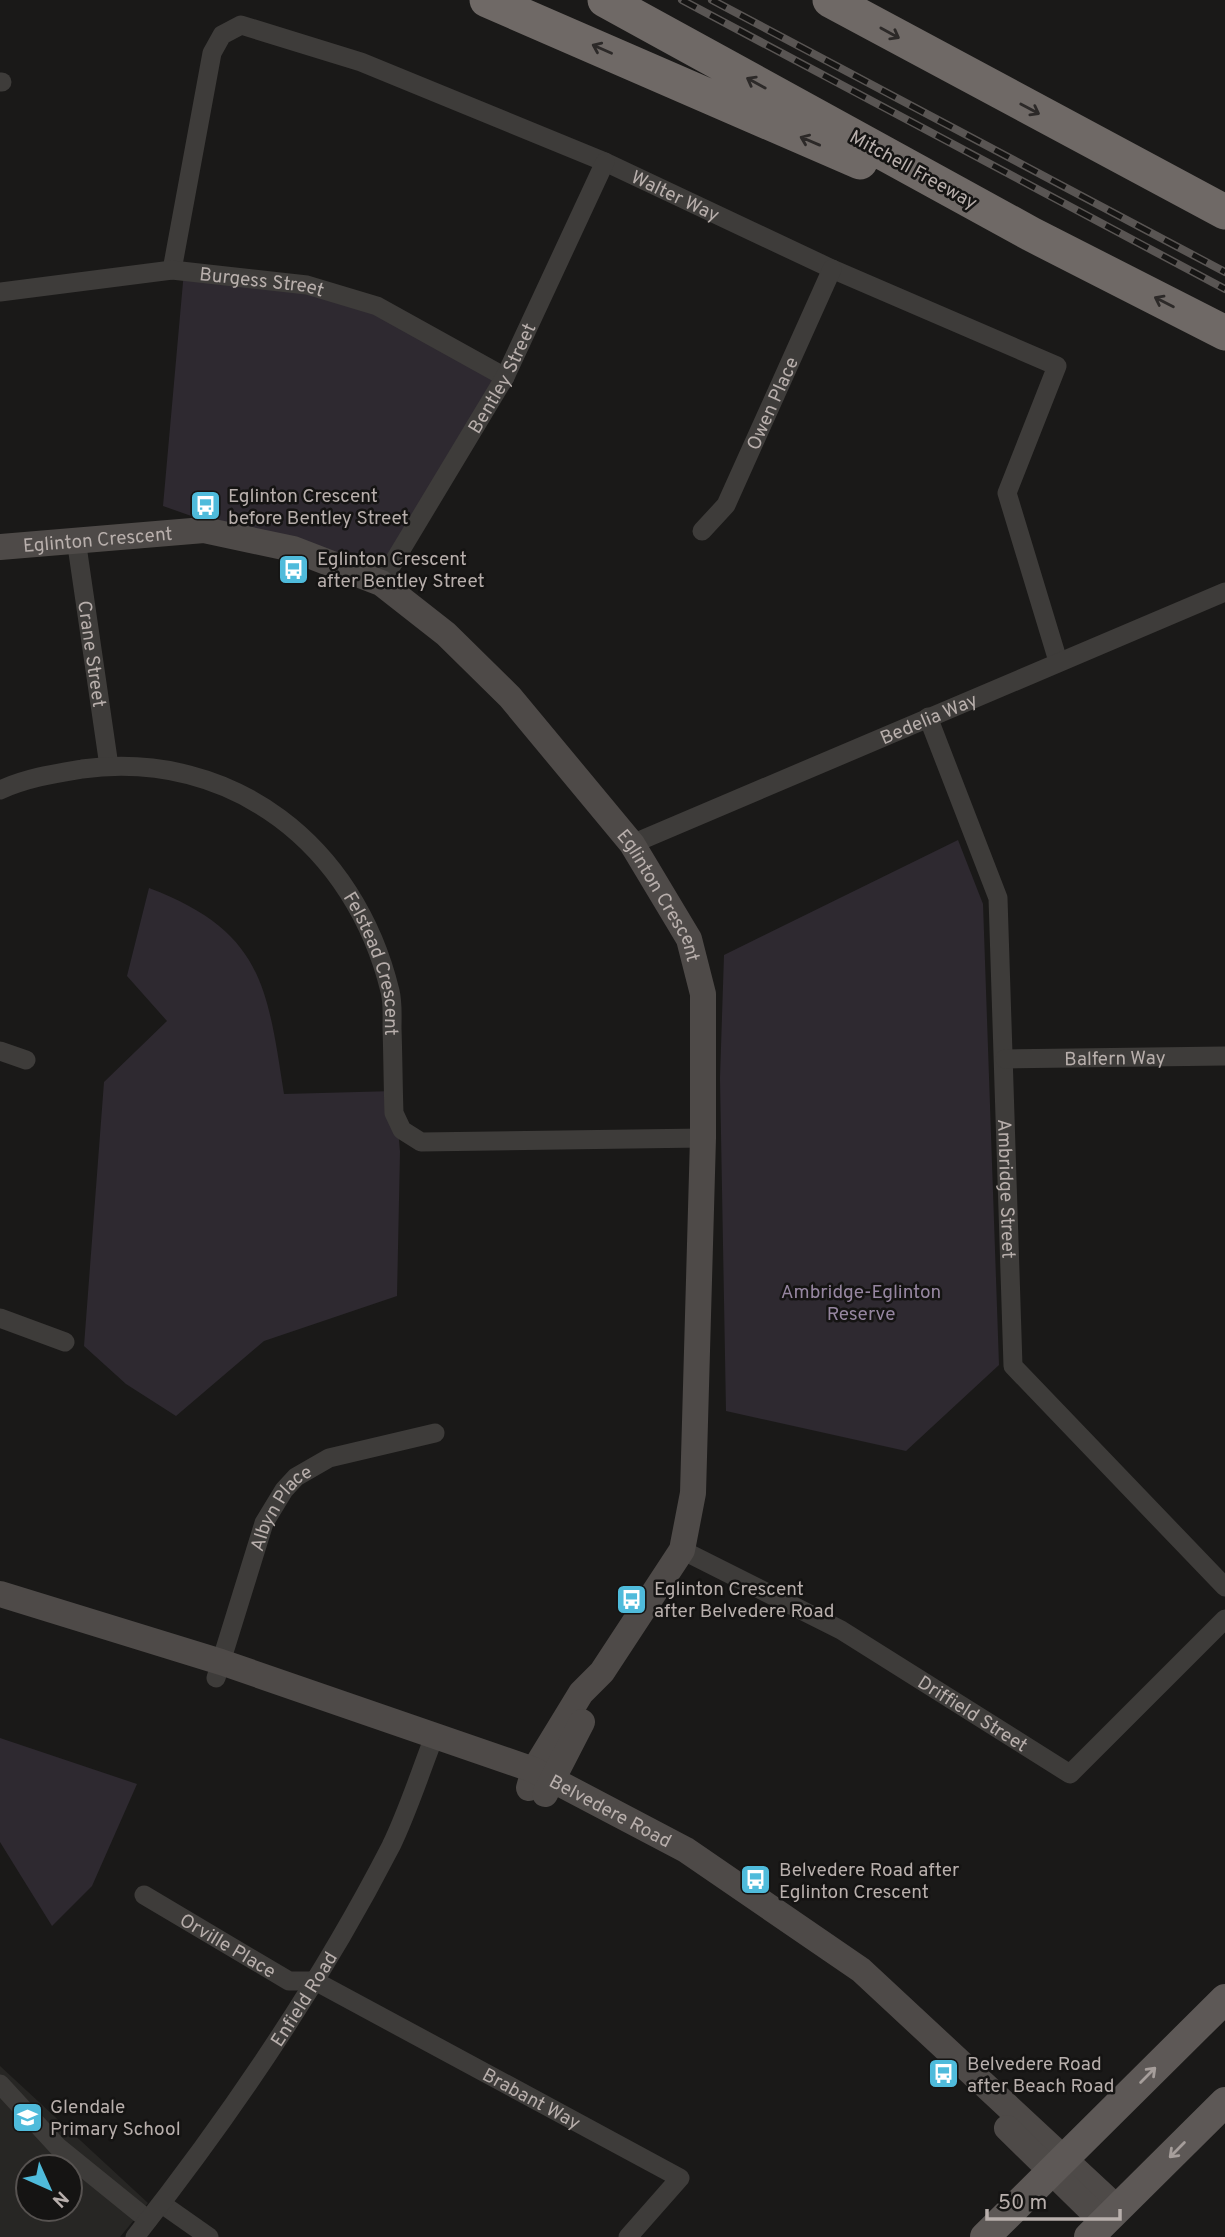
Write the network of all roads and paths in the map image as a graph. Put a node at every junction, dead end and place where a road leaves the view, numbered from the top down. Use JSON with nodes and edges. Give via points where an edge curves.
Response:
{"nodes":[{"id":1,"x":487,"y":0,"type":"edge"},
{"id":2,"x":605,"y":0,"type":"edge"},
{"id":3,"x":830,"y":0,"type":"edge"},
{"id":4,"x":604,"y":162,"type":"junction"},
{"id":5,"x":1225,"y":212,"type":"edge"},
{"id":6,"x":1031,"y":234,"type":"junction"},
{"id":7,"x":832,"y":269,"type":"junction"},
{"id":8,"x":172,"y":270,"type":"junction"},
{"id":9,"x":0,"y":292,"type":"edge"},
{"id":10,"x":1225,"y":334,"type":"edge"},
{"id":11,"x":505,"y":377,"type":"junction"},
{"id":12,"x":702,"y":531,"type":"dead end"},
{"id":13,"x":75,"y":540,"type":"junction"},
{"id":14,"x":0,"y":547,"type":"edge"},
{"id":15,"x":381,"y":583,"type":"junction"},
{"id":16,"x":1225,"y":592,"type":"edge"},
{"id":17,"x":1058,"y":661,"type":"junction"},
{"id":18,"x":928,"y":717,"type":"junction"},
{"id":19,"x":109,"y":766,"type":"junction"},
{"id":20,"x":0,"y":790,"type":"edge"},
{"id":21,"x":632,"y":844,"type":"junction"},
{"id":22,"x":0,"y":1051,"type":"edge"},
{"id":23,"x":1225,"y":1056,"type":"edge"},
{"id":24,"x":1005,"y":1059,"type":"junction"},
{"id":25,"x":26,"y":1060,"type":"dead end"},
{"id":26,"x":703,"y":1139,"type":"junction"},
{"id":27,"x":0,"y":1318,"type":"edge"},
{"id":28,"x":65,"y":1342,"type":"dead end"},
{"id":29,"x":435,"y":1433,"type":"dead end"},
{"id":30,"x":682,"y":1550,"type":"junction"},
{"id":31,"x":1225,"y":1587,"type":"edge"},
{"id":32,"x":0,"y":1594,"type":"edge"},
{"id":33,"x":0,"y":1607,"type":"edge"},
{"id":34,"x":1225,"y":1619,"type":"edge"},
{"id":35,"x":219,"y":1670,"type":"junction"},
{"id":36,"x":431,"y":1744,"type":"junction"},
{"id":37,"x":540,"y":1783,"type":"junction"},
{"id":38,"x":144,"y":1895,"type":"dead end"},
{"id":39,"x":315,"y":1981,"type":"junction"},
{"id":40,"x":1225,"y":1999,"type":"edge"},
{"id":41,"x":0,"y":2084,"type":"edge"},
{"id":42,"x":1225,"y":2102,"type":"edge"},
{"id":43,"x":1058,"y":2165,"type":"junction"},
{"id":44,"x":162,"y":2204,"type":"junction"},
{"id":45,"x":148,"y":2220,"type":"junction"},
{"id":46,"x":1104,"y":2223,"type":"edge"},
{"id":47,"x":135,"y":2237,"type":"edge"},
{"id":48,"x":209,"y":2237,"type":"edge"},
{"id":49,"x":628,"y":2237,"type":"edge"},
{"id":50,"x":985,"y":2237,"type":"edge"}],
"edges":[{"from":6,"to":1,"type":"highway","one_way":true},
{"from":6,"to":2,"type":"highway","name":"Mitchell Freeway","one_way":true},
{"from":3,"to":5,"type":"highway","one_way":true},
{"from":4,"to":7,"type":"street","name":"Walter Way"},
{"from":4,"to":8,"type":"street","name":"Walter Way","via":[[360,62],[241,25],[222,35],[212,53]]},
{"from":4,"to":11,"type":"street","name":"Bentley Street"},
{"from":10,"to":6,"type":"highway","name":"Mitchell Freeway","one_way":true},
{"from":7,"to":12,"type":"street","name":"Owen Place","via":[[726,505]]},
{"from":7,"to":17,"type":"street","name":"Walter Way","via":[[1057,366],[1007,493]]},
{"from":8,"to":9,"type":"street","name":"Burgess Street"},
{"from":8,"to":11,"type":"street","name":"Burgess Street","via":[[307,285],[377,306]]},
{"from":11,"to":15,"type":"street","name":"Bentley Street"},
{"from":13,"to":14,"type":"street","name":"Eglinton Crescent"},
{"from":13,"to":15,"type":"street","name":"Eglinton Crescent","via":[[204,530],[293,549]]},
{"from":13,"to":19,"type":"street","name":"Crane Street"},
{"from":15,"to":21,"type":"street","name":"Eglinton Crescent","via":[[446,634],[510,697]]},
{"from":16,"to":17,"type":"street","name":"Bedelia Way"},
{"from":17,"to":18,"type":"street","name":"Bedelia Way"},
{"from":18,"to":21,"type":"street","name":"Bedelia Way"},
{"from":18,"to":24,"type":"street","name":"Ambridge Street","via":[[998,898]]},
{"from":19,"to":20,"type":"street","name":"Felstead Crescent","via":[[30,777]]},
{"from":19,"to":26,"type":"street","name":"Felstead Crescent","via":[[175,769],[227,786],[282,819],[327,863],[363,913],[391,993],[394,1113],[402,1130],[421,1142]]},
{"from":21,"to":26,"type":"street","name":"Eglinton Crescent","via":[[689,939],[703,994]]},
{"from":22,"to":25,"type":"street"},
{"from":23,"to":24,"type":"street","name":"Balfern Way"},
{"from":24,"to":31,"type":"street","name":"Ambridge Street","via":[[1013,1366]]},
{"from":26,"to":30,"type":"street","name":"Eglinton Crescent","via":[[693,1493]]},
{"from":27,"to":28,"type":"street"},
{"from":29,"to":35,"type":"street","name":"Albyn Place","via":[[329,1458],[296,1477],[284,1490],[264,1523]]},
{"from":30,"to":34,"type":"street","name":"Driffield Street","via":[[841,1630],[1070,1774]]},
{"from":30,"to":37,"type":"street","name":"Eglinton Crescent","via":[[602,1672],[581,1693]]},
{"from":32,"to":35,"type":"street","name":"Belvedere Road"},
{"from":33,"to":35,"type":"street","name":"Belvedere Road"},
{"from":35,"to":36,"type":"street","name":"Belvedere Road"},
{"from":36,"to":37,"type":"street","name":"Belvedere Road"},
{"from":36,"to":39,"type":"street","name":"Enfield Road","via":[[392,1844]]},
{"from":37,"to":43,"type":"street","name":"Belvedere Road","via":[[686,1850],[861,1970]]},
{"from":38,"to":39,"type":"street","name":"Orville Place","via":[[289,1981]]},
{"from":39,"to":44,"type":"street","name":"Enfield Road"},
{"from":39,"to":49,"type":"street","name":"Brabant Way","via":[[680,2179]]},
{"from":43,"to":40,"type":"main road","one_way":true},
{"from":41,"to":45,"type":"street","via":[[58,2147]]},
{"from":42,"to":46,"type":"main road","one_way":true},
{"from":43,"to":46,"type":"street","name":"Belvedere Road"},
{"from":43,"to":50,"type":"main road"},
{"from":44,"to":45,"type":"street","name":"Enfield Road"},
{"from":44,"to":48,"type":"street"},
{"from":45,"to":47,"type":"street","name":"Enfield Road"}]}
